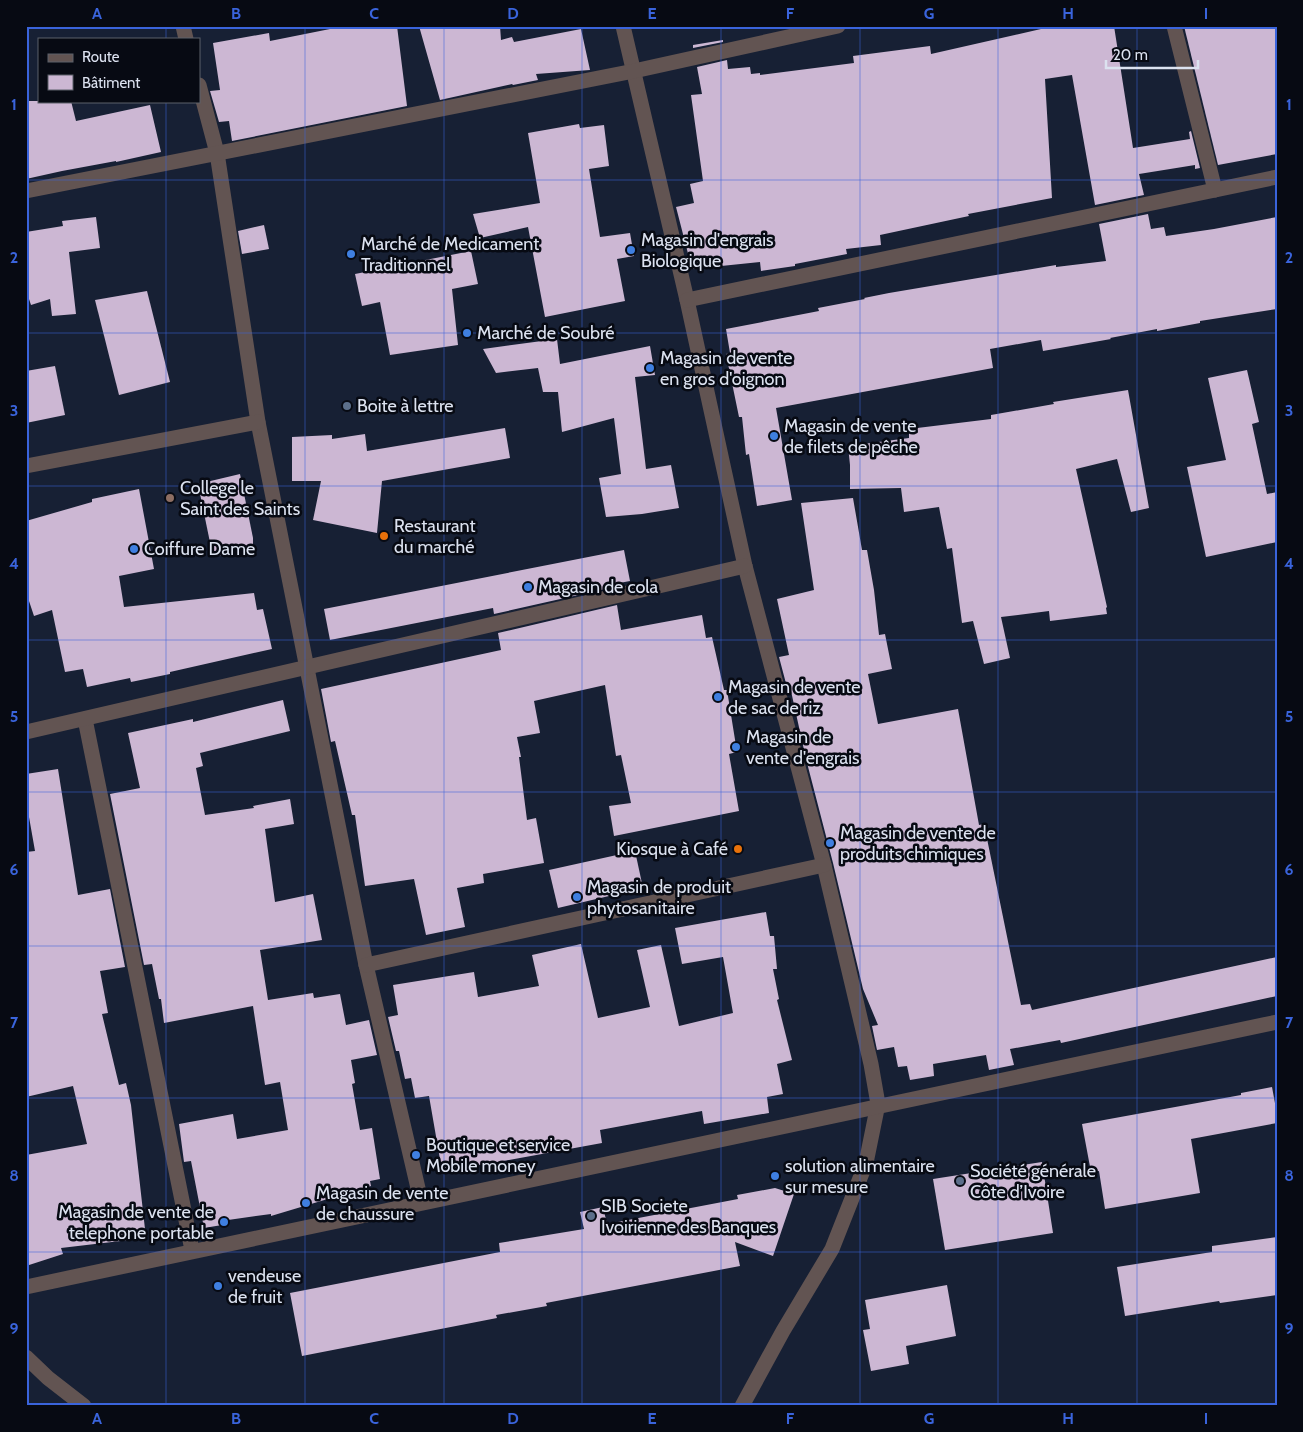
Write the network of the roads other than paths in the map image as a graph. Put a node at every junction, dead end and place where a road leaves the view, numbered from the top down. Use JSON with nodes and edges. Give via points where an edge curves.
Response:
{"nodes":[{"id":1,"x":623,"y":26,"type":"edge"},
{"id":2,"x":838,"y":26,"type":"edge"},
{"id":3,"x":1174,"y":26,"type":"edge"},
{"id":4,"x":634,"y":71,"type":"junction"},
{"id":5,"x":200,"y":89,"type":"edge"},
{"id":6,"x":217,"y":153,"type":"junction"},
{"id":7,"x":1277,"y":177,"type":"edge"},
{"id":8,"x":26,"y":190,"type":"edge"},
{"id":9,"x":1215,"y":190,"type":"junction"},
{"id":10,"x":687,"y":300,"type":"junction"},
{"id":11,"x":258,"y":422,"type":"junction"},
{"id":12,"x":26,"y":466,"type":"edge"},
{"id":13,"x":745,"y":566,"type":"junction"},
{"id":14,"x":307,"y":668,"type":"junction"},
{"id":15,"x":85,"y":719,"type":"junction"},
{"id":16,"x":26,"y":732,"type":"edge"},
{"id":17,"x":824,"y":865,"type":"junction"},
{"id":18,"x":366,"y":965,"type":"junction"},
{"id":19,"x":1277,"y":1022,"type":"edge"},
{"id":20,"x":878,"y":1104,"type":"junction"},
{"id":21,"x":421,"y":1201,"type":"junction"},
{"id":22,"x":192,"y":1250,"type":"junction"},
{"id":23,"x":26,"y":1286,"type":"edge"},
{"id":24,"x":26,"y":1358,"type":"edge"},
{"id":25,"x":84,"y":1406,"type":"edge"},
{"id":26,"x":742,"y":1406,"type":"edge"}],
"edges":[{"from":1,"to":4,"type":"street"},
{"from":2,"to":4,"type":"street"},
{"from":3,"to":9,"type":"street"},
{"from":4,"to":6,"type":"street"},
{"from":4,"to":10,"type":"street"},
{"from":5,"to":6,"type":"street"},
{"from":6,"to":8,"type":"street"},
{"from":6,"to":11,"type":"street"},
{"from":7,"to":9,"type":"street"},
{"from":9,"to":10,"type":"street"},
{"from":10,"to":13,"type":"street"},
{"from":11,"to":12,"type":"street"},
{"from":11,"to":14,"type":"street"},
{"from":13,"to":14,"type":"street"},
{"from":13,"to":17,"type":"street"},
{"from":14,"to":15,"type":"street"},
{"from":14,"to":18,"type":"street"},
{"from":15,"to":16,"type":"street"},
{"from":15,"to":22,"type":"street"},
{"from":17,"to":18,"type":"street"},
{"from":17,"to":20,"type":"street"},
{"from":18,"to":21,"type":"street"},
{"from":19,"to":20,"type":"street"},
{"from":20,"to":21,"type":"street"},
{"from":20,"to":26,"type":"street","via":[[866,1163],[832,1248]]},
{"from":21,"to":22,"type":"street"},
{"from":22,"to":23,"type":"street"},
{"from":24,"to":25,"type":"street"}]}
